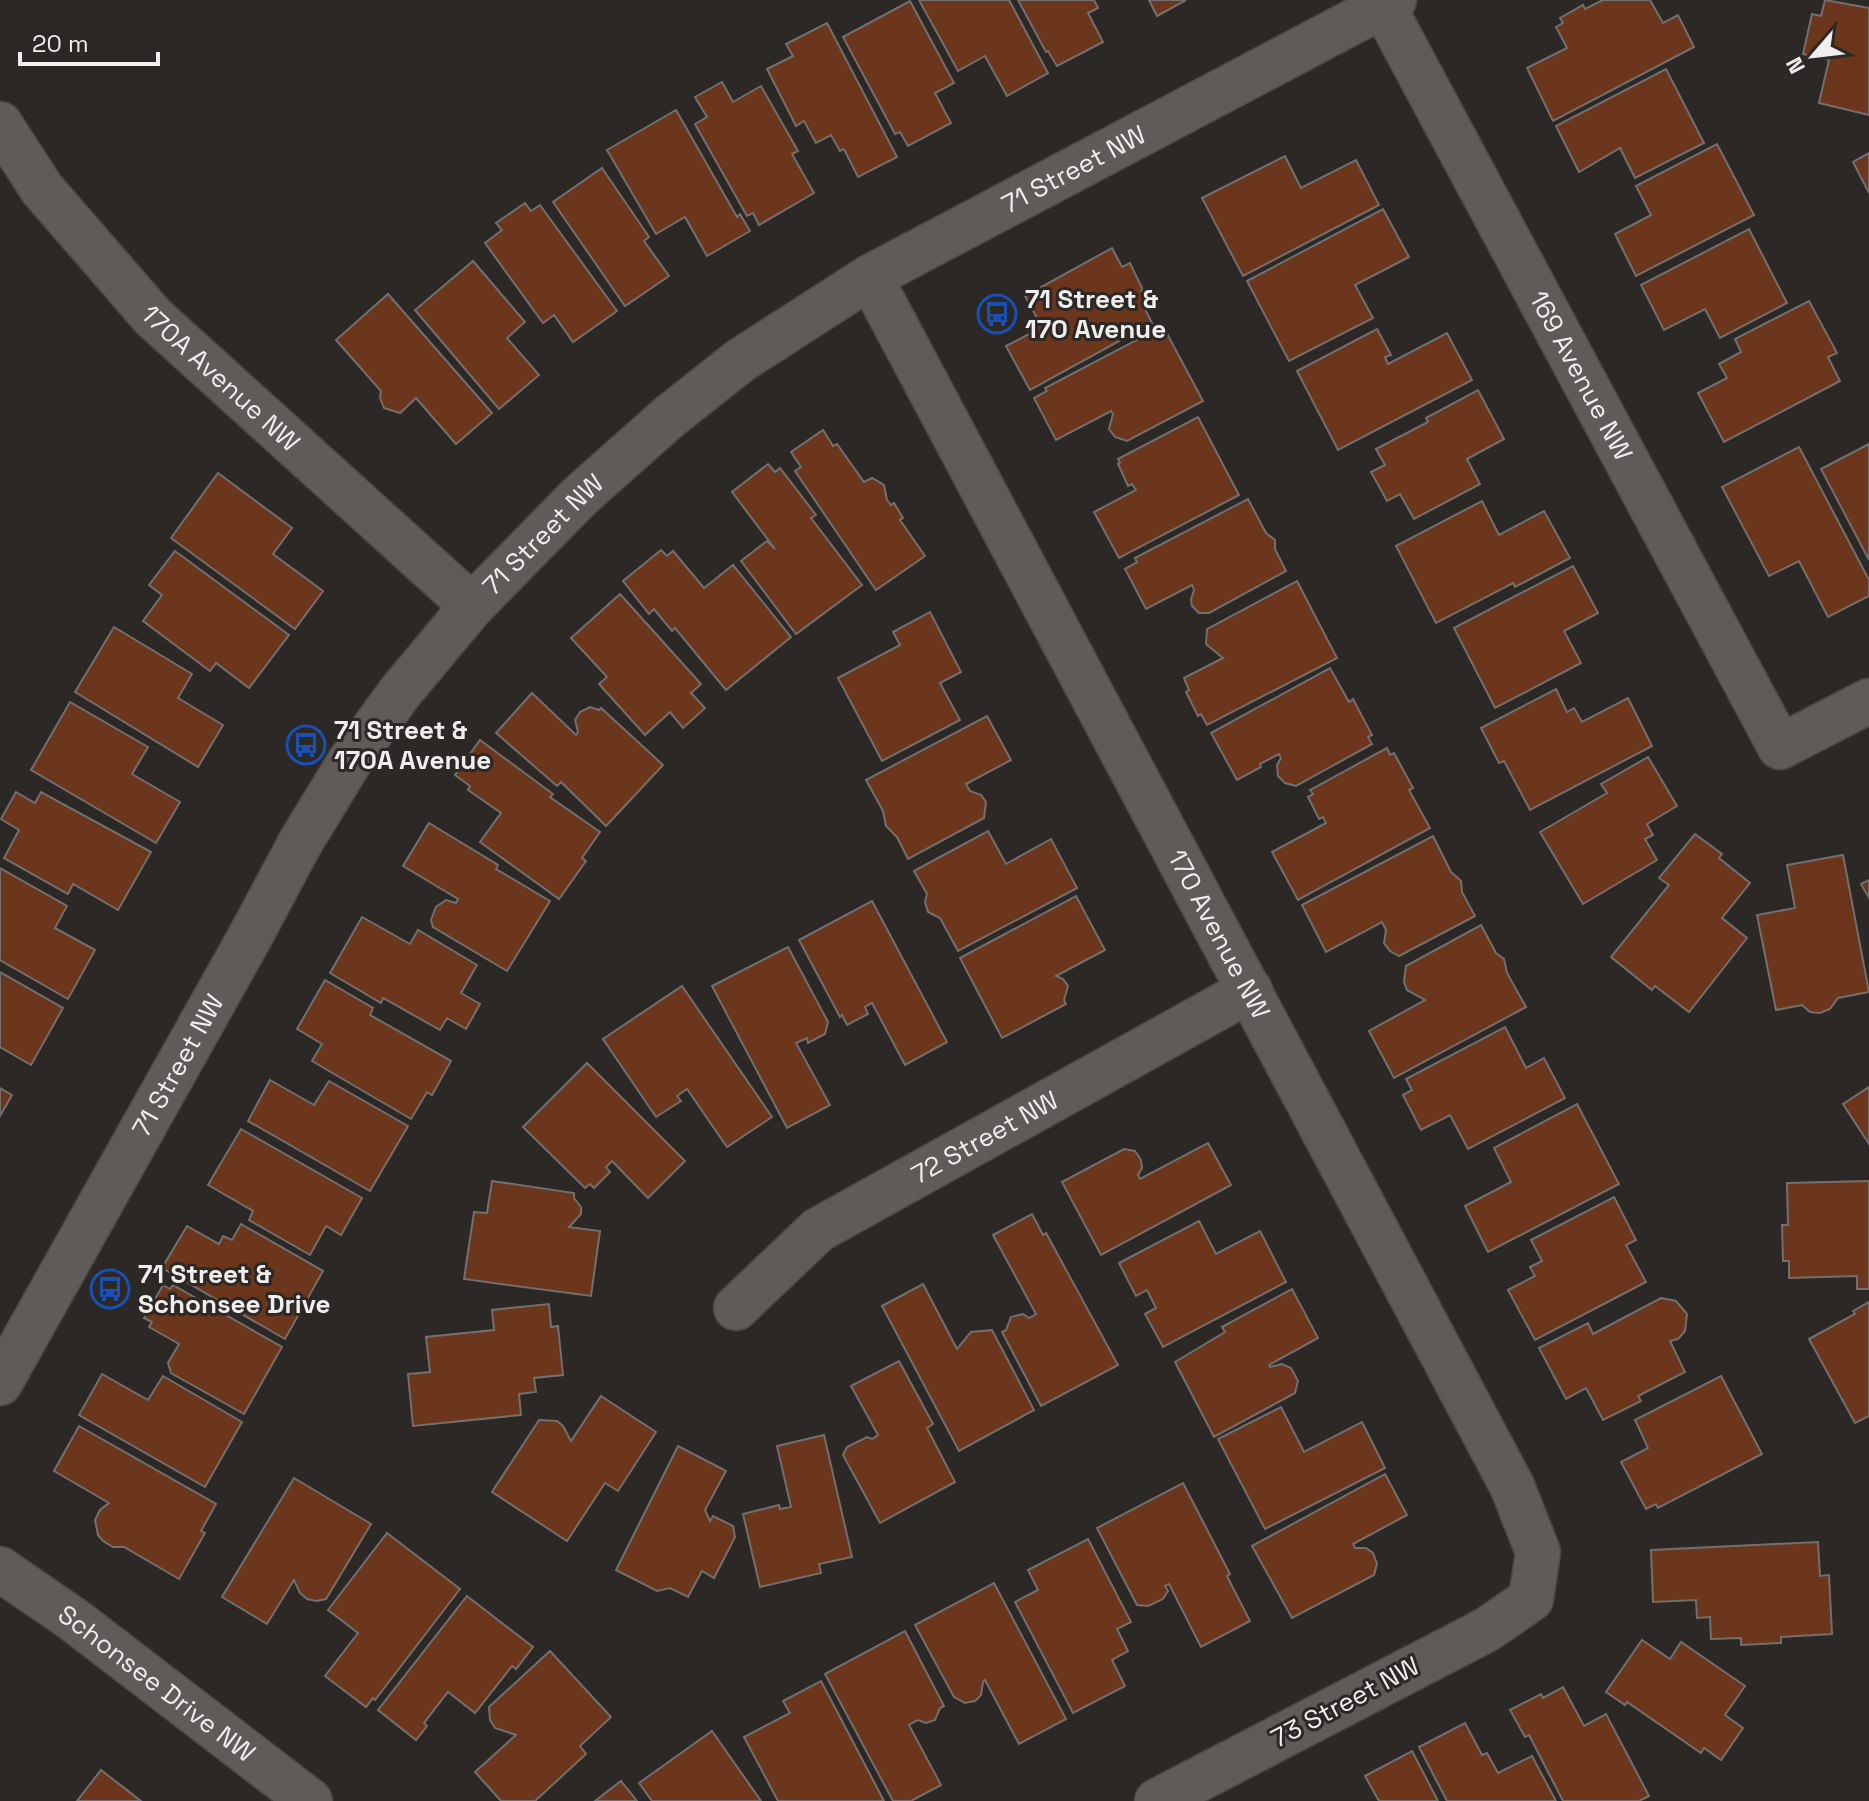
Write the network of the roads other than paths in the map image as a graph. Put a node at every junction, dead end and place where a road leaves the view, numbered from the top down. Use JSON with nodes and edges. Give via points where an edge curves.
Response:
{"nodes":[{"id":1,"x":1386,"y":2,"type":"edge"},
{"id":2,"x":0,"y":124,"type":"edge"},
{"id":3,"x":870,"y":277,"type":"junction"},
{"id":4,"x":472,"y":606,"type":"junction"},
{"id":5,"x":1869,"y":701,"type":"edge"},
{"id":6,"x":1250,"y":990,"type":"junction"},
{"id":7,"x":736,"y":1308,"type":"dead end"},
{"id":8,"x":0,"y":1383,"type":"edge"},
{"id":9,"x":0,"y":1569,"type":"edge"},
{"id":10,"x":1531,"y":1599,"type":"joint"},
{"id":11,"x":310,"y":1801,"type":"edge"},
{"id":12,"x":1157,"y":1801,"type":"edge"}],
"edges":[{"from":1,"to":3,"type":"street","name":"71 Street NW"},
{"from":1,"to":5,"type":"street","name":"169 Avenue NW","via":[[1780,747]]},
{"from":2,"to":4,"type":"street","name":"170A Avenue NW","via":[[42,189],[153,317]]},
{"from":3,"to":4,"type":"street","name":"71 Street NW","via":[[741,360],[669,417],[580,496]]},
{"from":3,"to":6,"type":"street","name":"170 Avenue NW"},
{"from":4,"to":8,"type":"street","name":"71 Street NW","via":[[350,761],[300,843]]},
{"from":6,"to":7,"type":"street","name":"72 Street NW","via":[[818,1230]]},
{"from":6,"to":10,"type":"street","name":"170 Avenue NW","via":[[1512,1486],[1538,1552]]},
{"from":9,"to":11,"type":"street","name":"Schonsee Drive NW"},
{"from":10,"to":12,"type":"street","name":"73 Street NW","via":[[1486,1630]]}]}
